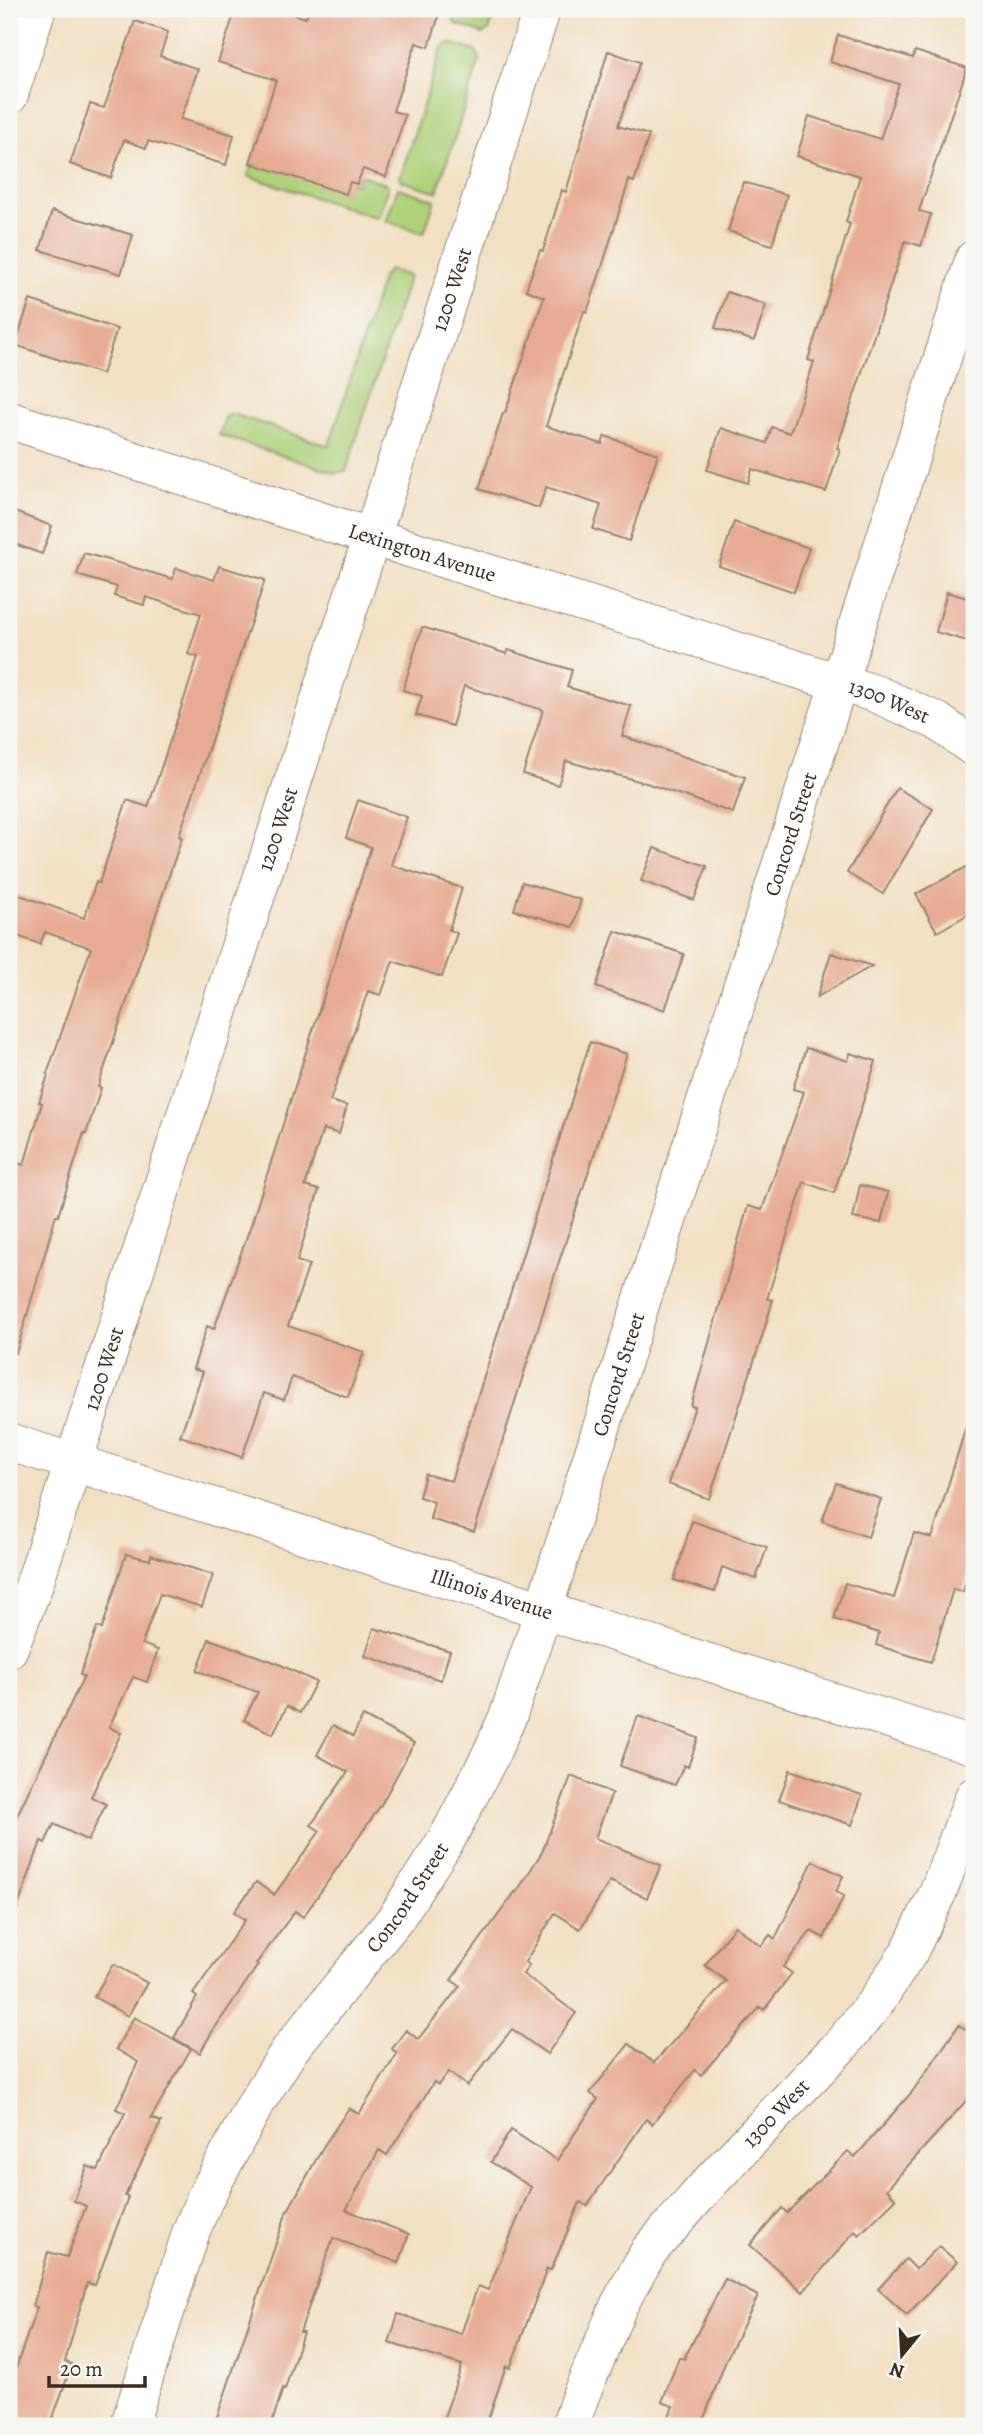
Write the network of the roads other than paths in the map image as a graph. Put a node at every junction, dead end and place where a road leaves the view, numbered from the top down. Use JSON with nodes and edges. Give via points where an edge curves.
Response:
{"nodes":[{"id":1,"x":37,"y":9,"type":"edge"},
{"id":2,"x":542,"y":9,"type":"edge"},
{"id":3,"x":9,"y":96,"type":"edge"},
{"id":4,"x":974,"y":259,"type":"edge"},
{"id":5,"x":9,"y":420,"type":"edge"},
{"id":6,"x":372,"y":537,"type":"junction"},
{"id":7,"x":838,"y":682,"type":"junction"},
{"id":8,"x":974,"y":748,"type":"edge"},
{"id":9,"x":9,"y":1442,"type":"edge"},
{"id":10,"x":74,"y":1462,"type":"junction"},
{"id":11,"x":542,"y":1610,"type":"junction"},
{"id":12,"x":9,"y":1649,"type":"edge"},
{"id":13,"x":974,"y":1746,"type":"edge"},
{"id":14,"x":974,"y":1796,"type":"edge"},
{"id":15,"x":129,"y":2426,"type":"edge"},
{"id":16,"x":570,"y":2426,"type":"edge"}],
"edges":[{"from":1,"to":3,"type":"street"},
{"from":2,"to":6,"type":"street","name":"1200 West"},
{"from":4,"to":7,"type":"street","name":"Concord Street"},
{"from":5,"to":6,"type":"street","name":"Lexington Avenue"},
{"from":6,"to":7,"type":"street","name":"Lexington Avenue"},
{"from":6,"to":10,"type":"street","name":"1200 West"},
{"from":7,"to":8,"type":"street","name":"1300 West","via":[[937,721]]},
{"from":7,"to":11,"type":"street","name":"Concord Street"},
{"from":9,"to":10,"type":"street","name":"Illinois Avenue"},
{"from":10,"to":11,"type":"street","name":"Illinois Avenue"},
{"from":10,"to":12,"type":"street","name":"1200 West"},
{"from":11,"to":13,"type":"street","name":"Illinois Avenue"},
{"from":11,"to":15,"type":"street","name":"Concord Street","via":[[508,1716],[448,1837],[396,1918],[291,2048],[205,2199]]},
{"from":14,"to":16,"type":"street","name":"1300 West","via":[[938,1892],[909,1952],[842,2044],[649,2251],[620,2305]]}]}
